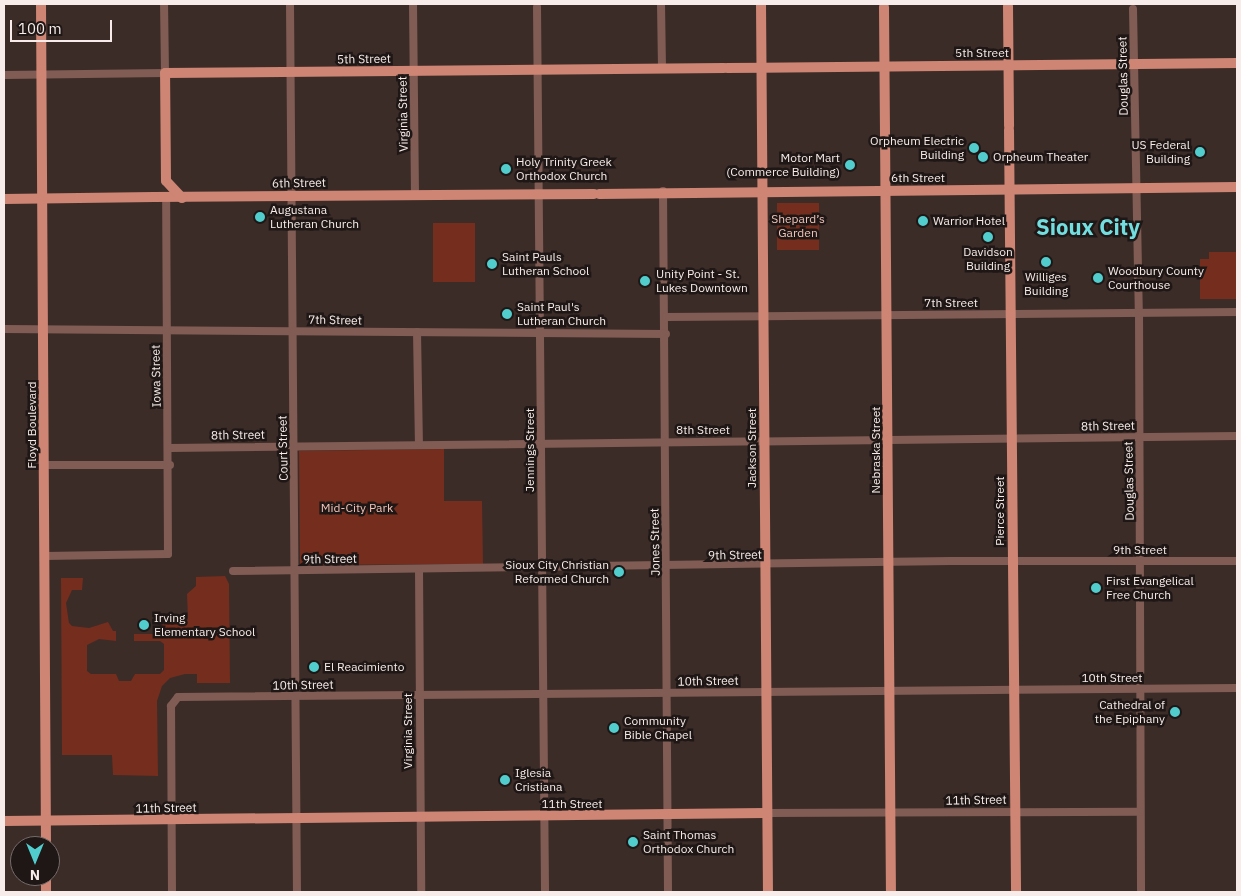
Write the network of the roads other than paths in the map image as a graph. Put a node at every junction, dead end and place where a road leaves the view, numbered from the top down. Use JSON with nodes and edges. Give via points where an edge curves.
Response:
{"nodes":[{"id":1,"x":41,"y":4,"type":"edge"},
{"id":2,"x":164,"y":4,"type":"edge"},
{"id":3,"x":290,"y":4,"type":"edge"},
{"id":4,"x":413,"y":4,"type":"edge"},
{"id":5,"x":661,"y":4,"type":"edge"},
{"id":6,"x":761,"y":4,"type":"edge"},
{"id":7,"x":1008,"y":6,"type":"dead end"},
{"id":8,"x":1133,"y":6,"type":"edge"},
{"id":9,"x":537,"y":7,"type":"dead end"},
{"id":10,"x":884,"y":7,"type":"dead end"},
{"id":11,"x":1237,"y":63,"type":"edge"},
{"id":12,"x":1133,"y":64,"type":"junction"},
{"id":13,"x":1009,"y":65,"type":"junction"},
{"id":14,"x":885,"y":66,"type":"junction"},
{"id":15,"x":762,"y":67,"type":"junction"},
{"id":16,"x":662,"y":68,"type":"junction"},
{"id":17,"x":538,"y":69,"type":"junction"},
{"id":18,"x":414,"y":71,"type":"junction"},
{"id":19,"x":290,"y":72,"type":"junction"},
{"id":20,"x":165,"y":73,"type":"junction"},
{"id":21,"x":4,"y":75,"type":"edge"},
{"id":22,"x":42,"y":75,"type":"junction"},
{"id":23,"x":166,"y":181,"type":"junction"},
{"id":24,"x":1237,"y":187,"type":"edge"},
{"id":25,"x":1138,"y":188,"type":"junction"},
{"id":26,"x":1010,"y":190,"type":"junction"},
{"id":27,"x":762,"y":191,"type":"junction"},
{"id":28,"x":886,"y":191,"type":"junction"},
{"id":29,"x":663,"y":192,"type":"junction"},
{"id":30,"x":540,"y":194,"type":"junction"},
{"id":31,"x":415,"y":195,"type":"junction"},
{"id":32,"x":292,"y":196,"type":"junction"},
{"id":33,"x":154,"y":197,"type":"junction"},
{"id":34,"x":166,"y":198,"type":"junction"},
{"id":35,"x":182,"y":198,"type":"junction"},
{"id":36,"x":4,"y":199,"type":"edge"},
{"id":37,"x":1139,"y":312,"type":"junction"},
{"id":38,"x":1237,"y":312,"type":"edge"},
{"id":39,"x":1011,"y":314,"type":"junction"},
{"id":40,"x":887,"y":315,"type":"junction"},
{"id":41,"x":666,"y":316,"type":"junction"},
{"id":42,"x":763,"y":316,"type":"junction"},
{"id":43,"x":4,"y":329,"type":"edge"},
{"id":44,"x":44,"y":330,"type":"junction"},
{"id":45,"x":168,"y":330,"type":"junction"},
{"id":46,"x":293,"y":331,"type":"junction"},
{"id":47,"x":417,"y":332,"type":"junction"},
{"id":48,"x":540,"y":333,"type":"junction"},
{"id":49,"x":666,"y":334,"type":"junction"},
{"id":50,"x":1237,"y":436,"type":"edge"},
{"id":51,"x":1140,"y":437,"type":"junction"},
{"id":52,"x":1012,"y":439,"type":"junction"},
{"id":53,"x":764,"y":440,"type":"junction"},
{"id":54,"x":888,"y":440,"type":"junction"},
{"id":55,"x":666,"y":441,"type":"junction"},
{"id":56,"x":541,"y":442,"type":"junction"},
{"id":57,"x":419,"y":444,"type":"junction"},
{"id":58,"x":294,"y":445,"type":"junction"},
{"id":59,"x":170,"y":448,"type":"junction"},
{"id":60,"x":44,"y":465,"type":"junction"},
{"id":61,"x":170,"y":465,"type":"junction"},
{"id":62,"x":45,"y":556,"type":"junction"},
{"id":63,"x":1237,"y":561,"type":"edge"},
{"id":64,"x":889,"y":562,"type":"junction"},
{"id":65,"x":1012,"y":562,"type":"junction"},
{"id":66,"x":1138,"y":562,"type":"junction"},
{"id":67,"x":765,"y":566,"type":"junction"},
{"id":68,"x":666,"y":567,"type":"junction"},
{"id":69,"x":542,"y":568,"type":"junction"},
{"id":70,"x":419,"y":570,"type":"junction"},
{"id":71,"x":233,"y":571,"type":"dead end"},
{"id":72,"x":294,"y":571,"type":"junction"},
{"id":73,"x":1237,"y":688,"type":"edge"},
{"id":74,"x":890,"y":689,"type":"junction"},
{"id":75,"x":1139,"y":689,"type":"junction"},
{"id":76,"x":1014,"y":690,"type":"junction"},
{"id":77,"x":766,"y":692,"type":"junction"},
{"id":78,"x":668,"y":693,"type":"junction"},
{"id":79,"x":543,"y":694,"type":"junction"},
{"id":80,"x":420,"y":695,"type":"junction"},
{"id":81,"x":294,"y":696,"type":"junction"},
{"id":82,"x":1014,"y":812,"type":"junction"},
{"id":83,"x":1140,"y":812,"type":"junction"},
{"id":84,"x":767,"y":813,"type":"junction"},
{"id":85,"x":890,"y":813,"type":"junction"},
{"id":86,"x":668,"y":815,"type":"junction"},
{"id":87,"x":545,"y":817,"type":"junction"},
{"id":88,"x":420,"y":818,"type":"junction"},
{"id":89,"x":295,"y":819,"type":"junction"},
{"id":90,"x":46,"y":820,"type":"junction"},
{"id":91,"x":4,"y":821,"type":"edge"},
{"id":92,"x":171,"y":821,"type":"junction"},
{"id":93,"x":46,"y":836,"type":"edge"},
{"id":94,"x":172,"y":892,"type":"edge"},
{"id":95,"x":297,"y":892,"type":"edge"},
{"id":96,"x":422,"y":892,"type":"edge"},
{"id":97,"x":545,"y":892,"type":"edge"},
{"id":98,"x":668,"y":892,"type":"edge"},
{"id":99,"x":768,"y":892,"type":"edge"},
{"id":100,"x":891,"y":892,"type":"edge"},
{"id":101,"x":1016,"y":892,"type":"edge"},
{"id":102,"x":1141,"y":892,"type":"edge"}],
"edges":[{"from":1,"to":22,"type":"main road","name":"Floyd Boulevard"},
{"from":2,"to":20,"type":"street"},
{"from":3,"to":19,"type":"street","name":"Court Street"},
{"from":4,"to":18,"type":"street","name":"Virginia Street"},
{"from":5,"to":16,"type":"street"},
{"from":6,"to":15,"type":"main road","name":"Jackson Street"},
{"from":7,"to":13,"type":"main road","name":"Pierce Street"},
{"from":8,"to":12,"type":"street","name":"Douglas Street"},
{"from":9,"to":17,"type":"street","name":"Jennings Street"},
{"from":10,"to":14,"type":"main road","name":"Nebraska Street"},
{"from":11,"to":12,"type":"main road","name":"5th Street"},
{"from":12,"to":13,"type":"main road","name":"5th Street"},
{"from":12,"to":25,"type":"street","name":"Douglas Street"},
{"from":13,"to":14,"type":"main road","name":"5th Street"},
{"from":13,"to":26,"type":"main road","name":"Pierce Street"},
{"from":14,"to":15,"type":"main road","name":"5th Street"},
{"from":14,"to":28,"type":"main road","name":"Nebraska Street"},
{"from":15,"to":16,"type":"main road","name":"5th Street"},
{"from":15,"to":27,"type":"main road","name":"Jackson Street"},
{"from":16,"to":17,"type":"main road","name":"5th Street"},
{"from":17,"to":18,"type":"main road","name":"5th Street"},
{"from":17,"to":30,"type":"street","name":"Jennings Street"},
{"from":18,"to":19,"type":"main road","name":"5th Street"},
{"from":18,"to":31,"type":"street","name":"Virginia Street"},
{"from":19,"to":20,"type":"main road","name":"5th Street"},
{"from":19,"to":32,"type":"street","name":"Court Street"},
{"from":20,"to":22,"type":"street","name":"5th Street"},
{"from":20,"to":23,"type":"main road"},
{"from":21,"to":22,"type":"street","name":"5th Street"},
{"from":22,"to":44,"type":"main road","name":"Floyd Boulevard"},
{"from":23,"to":33,"type":"main road"},
{"from":23,"to":35,"type":"main road"},
{"from":24,"to":25,"type":"main road","name":"6th Street"},
{"from":25,"to":26,"type":"main road","name":"6th Street"},
{"from":25,"to":37,"type":"street","name":"Douglas Street"},
{"from":26,"to":28,"type":"main road","name":"6th Street"},
{"from":26,"to":39,"type":"main road","name":"Pierce Street"},
{"from":27,"to":28,"type":"main road","name":"6th Street"},
{"from":27,"to":29,"type":"main road","name":"6th Street"},
{"from":27,"to":42,"type":"main road","name":"Jackson Street"},
{"from":28,"to":40,"type":"main road","name":"Nebraska Street"},
{"from":29,"to":30,"type":"main road","name":"6th Street"},
{"from":29,"to":41,"type":"street","name":"Jones Street"},
{"from":30,"to":31,"type":"main road","name":"6th Street"},
{"from":30,"to":48,"type":"street","name":"Jennings Street"},
{"from":31,"to":32,"type":"main road","name":"6th Street"},
{"from":32,"to":35,"type":"main road","name":"6th Street"},
{"from":32,"to":46,"type":"street","name":"Court Street"},
{"from":33,"to":34,"type":"main road","name":"6th Street"},
{"from":33,"to":36,"type":"main road","name":"6th Street","bridge":true},
{"from":34,"to":35,"type":"main road","name":"6th Street"},
{"from":34,"to":45,"type":"street","name":"Iowa Street"},
{"from":37,"to":38,"type":"street","name":"7th Street"},
{"from":37,"to":39,"type":"street","name":"7th Street"},
{"from":37,"to":51,"type":"street","name":"Douglas Street"},
{"from":39,"to":40,"type":"street","name":"7th Street"},
{"from":39,"to":52,"type":"main road","name":"Pierce Street"},
{"from":40,"to":42,"type":"street","name":"7th Street"},
{"from":40,"to":54,"type":"main road","name":"Nebraska Street"},
{"from":41,"to":42,"type":"street","name":"7th Street"},
{"from":41,"to":49,"type":"street","name":"Jones Street"},
{"from":42,"to":53,"type":"main road","name":"Jackson Street"},
{"from":43,"to":44,"type":"street","name":"7th Street"},
{"from":44,"to":45,"type":"street","name":"7th Street"},
{"from":44,"to":60,"type":"main road","name":"Floyd Boulevard"},
{"from":45,"to":46,"type":"street","name":"7th Street"},
{"from":45,"to":59,"type":"street","name":"Iowa Street"},
{"from":46,"to":47,"type":"street","name":"7th Street"},
{"from":46,"to":58,"type":"street","name":"Court Street"},
{"from":47,"to":48,"type":"street","name":"7th Street"},
{"from":47,"to":57,"type":"street"},
{"from":48,"to":49,"type":"street","name":"7th Street"},
{"from":48,"to":56,"type":"street","name":"Jennings Street"},
{"from":49,"to":55,"type":"street","name":"Jones Street"},
{"from":50,"to":51,"type":"street","name":"8th Street"},
{"from":51,"to":52,"type":"street","name":"8th Street"},
{"from":51,"to":66,"type":"street","name":"Douglas Street","via":[[1141,548]]},
{"from":52,"to":54,"type":"street","name":"8th Street"},
{"from":52,"to":65,"type":"main road","name":"Pierce Street"},
{"from":53,"to":54,"type":"street","name":"8th Street"},
{"from":53,"to":55,"type":"street","name":"8th Street"},
{"from":53,"to":67,"type":"main road","name":"Jackson Street"},
{"from":54,"to":64,"type":"main road","name":"Nebraska Street"},
{"from":55,"to":56,"type":"street","name":"8th Street"},
{"from":55,"to":68,"type":"street","name":"Jones Street"},
{"from":56,"to":57,"type":"street","name":"8th Street"},
{"from":56,"to":69,"type":"street","name":"Jennings Street"},
{"from":57,"to":58,"type":"street","name":"8th Street"},
{"from":58,"to":59,"type":"street","name":"8th Street"},
{"from":58,"to":72,"type":"street","name":"Court Street"},
{"from":59,"to":61,"type":"street","name":"Iowa Street"},
{"from":60,"to":61,"type":"street"},
{"from":60,"to":62,"type":"main road","name":"Floyd Boulevard"},
{"from":61,"to":62,"type":"street","name":"Iowa Street","via":[[168,554]]},
{"from":62,"to":90,"type":"main road","name":"Floyd Boulevard"},
{"from":63,"to":66,"type":"street","name":"9th Street"},
{"from":64,"to":65,"type":"street","name":"9th Street"},
{"from":64,"to":67,"type":"street","name":"9th Street"},
{"from":64,"to":74,"type":"main road","name":"Nebraska Street"},
{"from":65,"to":66,"type":"street","name":"9th Street"},
{"from":65,"to":76,"type":"main road","name":"Pierce Street"},
{"from":66,"to":75,"type":"street","name":"Douglas Street"},
{"from":67,"to":68,"type":"street","name":"9th Street"},
{"from":67,"to":77,"type":"main road","name":"Jackson Street"},
{"from":68,"to":69,"type":"street","name":"9th Street"},
{"from":68,"to":78,"type":"street","name":"Jones Street"},
{"from":69,"to":70,"type":"street","name":"9th Street"},
{"from":69,"to":79,"type":"street","name":"Jennings Street"},
{"from":70,"to":72,"type":"street","name":"9th Street"},
{"from":70,"to":80,"type":"street","name":"Virginia Street"},
{"from":71,"to":72,"type":"street","name":"9th Street"},
{"from":72,"to":81,"type":"street","name":"Court Street"},
{"from":73,"to":75,"type":"street","name":"10th Street"},
{"from":74,"to":76,"type":"street","name":"10th Street"},
{"from":74,"to":77,"type":"street","name":"10th Street"},
{"from":74,"to":85,"type":"main road","name":"Nebraska Street"},
{"from":75,"to":76,"type":"street","name":"10th Street"},
{"from":75,"to":83,"type":"street","name":"Douglas Street"},
{"from":76,"to":82,"type":"main road","name":"Pierce Street"},
{"from":77,"to":78,"type":"street","name":"10th Street"},
{"from":77,"to":84,"type":"main road","name":"Jackson Street"},
{"from":78,"to":79,"type":"street","name":"10th Street"},
{"from":78,"to":86,"type":"street","name":"Jones Street"},
{"from":79,"to":80,"type":"street","name":"10th Street"},
{"from":79,"to":87,"type":"street","name":"Jennings Street"},
{"from":80,"to":81,"type":"street","name":"10th Street"},
{"from":80,"to":88,"type":"street","name":"Virginia Street"},
{"from":81,"to":89,"type":"street","name":"Court Street"},
{"from":81,"to":92,"type":"street","name":"10th Street","via":[[178,697],[171,706]]},
{"from":82,"to":83,"type":"street","name":"11th Street"},
{"from":82,"to":85,"type":"street","name":"11th Street"},
{"from":82,"to":101,"type":"main road","name":"Pierce Street"},
{"from":83,"to":102,"type":"street","name":"Douglas Street"},
{"from":84,"to":85,"type":"street","name":"11th Street"},
{"from":84,"to":86,"type":"main road","name":"11th Street"},
{"from":84,"to":99,"type":"main road","name":"Jackson Street"},
{"from":85,"to":100,"type":"main road","name":"Nebraska Street"},
{"from":86,"to":87,"type":"main road","name":"11th Street"},
{"from":86,"to":98,"type":"street","name":"Jones Street"},
{"from":87,"to":88,"type":"main road","name":"11th Street"},
{"from":87,"to":97,"type":"street","name":"Jennings Street"},
{"from":88,"to":89,"type":"main road","name":"11th Street"},
{"from":88,"to":96,"type":"street","name":"Virginia Street"},
{"from":89,"to":92,"type":"main road","name":"11th Street"},
{"from":89,"to":95,"type":"street","name":"Court Street"},
{"from":90,"to":91,"type":"main road","name":"11th Street"},
{"from":90,"to":92,"type":"main road","name":"11th Street"},
{"from":90,"to":93,"type":"main road","name":"Floyd Boulevard"},
{"from":92,"to":94,"type":"street"}]}
